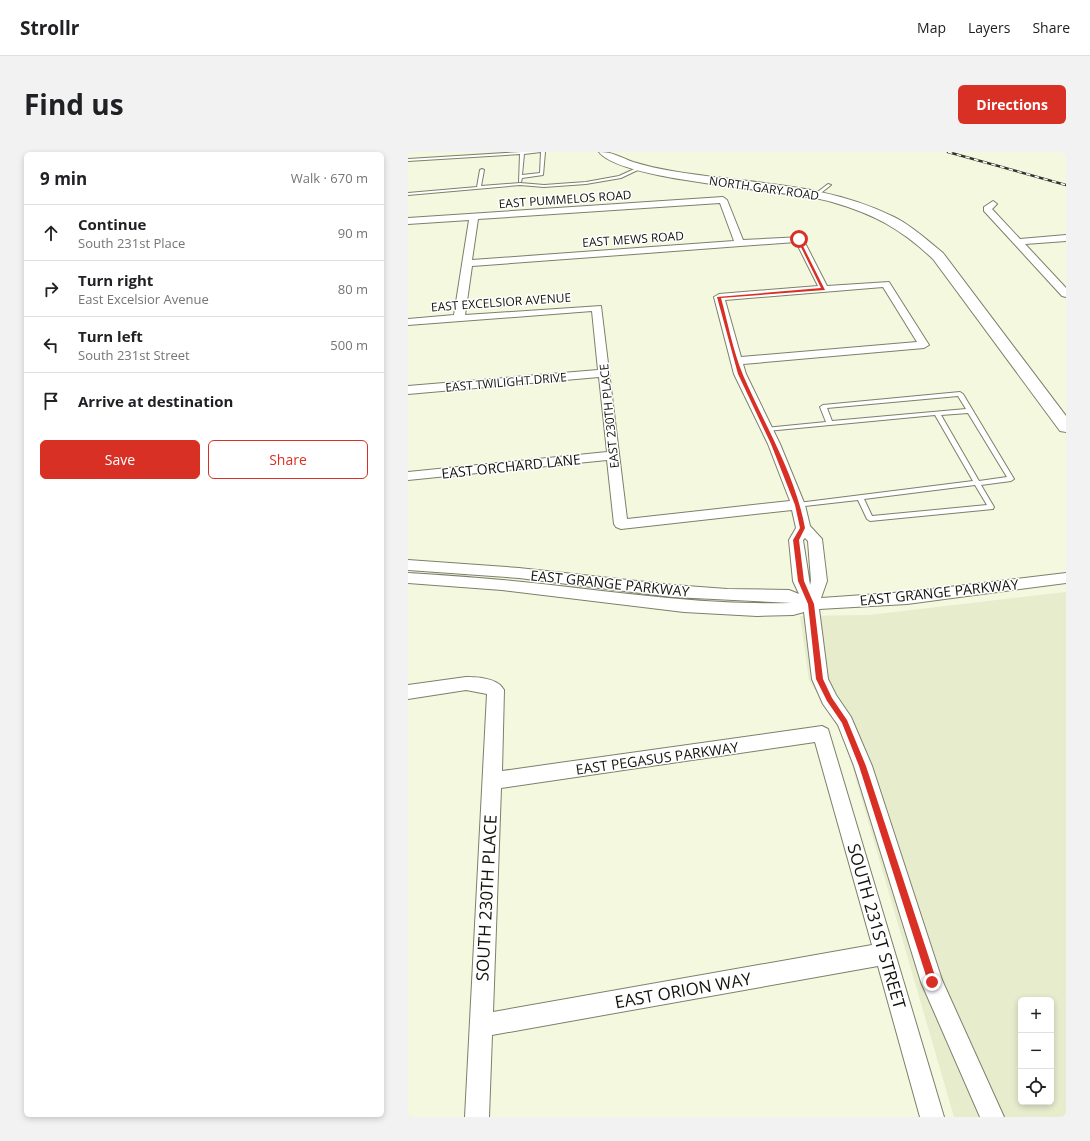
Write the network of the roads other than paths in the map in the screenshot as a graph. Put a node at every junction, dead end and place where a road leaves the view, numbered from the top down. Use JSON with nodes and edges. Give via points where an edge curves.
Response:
{"nodes":[{"id":1,"x":539,"y":152,"type":"edge"},
{"id":2,"x":543,"y":152,"type":"edge"},
{"id":3,"x":604,"y":152,"type":"edge"},
{"id":4,"x":522,"y":154,"type":"junction"},
{"id":5,"x":408,"y":160,"type":"edge"},
{"id":6,"x":642,"y":167,"type":"junction"},
{"id":7,"x":482,"y":170,"type":"dead end"},
{"id":8,"x":520,"y":177,"type":"junction"},
{"id":9,"x":520,"y":184,"type":"junction"},
{"id":10,"x":829,"y":185,"type":"dead end"},
{"id":11,"x":479,"y":188,"type":"junction"},
{"id":12,"x":408,"y":194,"type":"edge"},
{"id":13,"x":816,"y":195,"type":"junction"},
{"id":14,"x":993,"y":204,"type":"dead end"},
{"id":15,"x":474,"y":217,"type":"junction"},
{"id":16,"x":408,"y":221,"type":"edge"},
{"id":17,"x":1066,"y":238,"type":"edge"},
{"id":18,"x":1018,"y":242,"type":"junction"},
{"id":19,"x":739,"y":243,"type":"junction"},
{"id":20,"x":468,"y":263,"type":"junction"},
{"id":21,"x":824,"y":289,"type":"junction"},
{"id":22,"x":1066,"y":294,"type":"edge"},
{"id":23,"x":597,"y":308,"type":"joint"},
{"id":24,"x":459,"y":319,"type":"junction"},
{"id":25,"x":408,"y":322,"type":"edge"},
{"id":26,"x":737,"y":361,"type":"junction"},
{"id":27,"x":604,"y":373,"type":"junction"},
{"id":28,"x":408,"y":390,"type":"edge"},
{"id":29,"x":970,"y":410,"type":"junction"},
{"id":30,"x":937,"y":414,"type":"junction"},
{"id":31,"x":830,"y":423,"type":"junction"},
{"id":32,"x":1066,"y":427,"type":"edge"},
{"id":33,"x":767,"y":429,"type":"junction"},
{"id":34,"x":613,"y":455,"type":"junction"},
{"id":35,"x":408,"y":476,"type":"edge"},
{"id":36,"x":978,"y":484,"type":"junction"},
{"id":37,"x":860,"y":497,"type":"junction"},
{"id":38,"x":798,"y":505,"type":"junction"},
{"id":39,"x":408,"y":565,"type":"edge"},
{"id":40,"x":408,"y":578,"type":"edge"},
{"id":41,"x":1066,"y":578,"type":"edge"},
{"id":42,"x":811,"y":604,"type":"junction"},
{"id":43,"x":408,"y":692,"type":"edge"},
{"id":44,"x":822,"y":734,"type":"joint"},
{"id":45,"x":492,"y":782,"type":"junction"},
{"id":46,"x":885,"y":954,"type":"junction"},
{"id":47,"x":481,"y":1026,"type":"junction"},
{"id":48,"x":477,"y":1117,"type":"edge"},
{"id":49,"x":932,"y":1117,"type":"edge"},
{"id":50,"x":992,"y":1117,"type":"edge"}],
"edges":[{"from":1,"to":4,"type":"lane"},
{"from":2,"to":8,"type":"lane","via":[[542,174]]},
{"from":3,"to":6,"type":"main road","name":"NORTH GARY ROAD"},
{"from":4,"to":5,"type":"lane"},
{"from":4,"to":8,"type":"lane"},
{"from":6,"to":9,"type":"lane","via":[[620,177],[593,182],[544,186]]},
{"from":6,"to":13,"type":"main road","name":"NORTH GARY ROAD","via":[[691,177]]},
{"from":7,"to":11,"type":"lane"},
{"from":8,"to":9,"type":"lane"},
{"from":9,"to":11,"type":"lane"},
{"from":10,"to":13,"type":"lane"},
{"from":11,"to":12,"type":"lane"},
{"from":13,"to":32,"type":"main road","name":"NORTH GARY ROAD","via":[[875,212],[911,232],[927,245],[938,256]]},
{"from":14,"to":18,"type":"street","via":[[988,209]]},
{"from":15,"to":16,"type":"street","name":"EAST PUMMELOS ROAD"},
{"from":15,"to":19,"type":"street","name":"EAST PUMMELOS ROAD","via":[[723,200]]},
{"from":15,"to":20,"type":"street"},
{"from":17,"to":18,"type":"street"},
{"from":18,"to":22,"type":"street"},
{"from":19,"to":20,"type":"street","name":"EAST MEWS ROAD"},
{"from":19,"to":21,"type":"street","name":"EAST MEWS ROAD","via":[[799,239]]},
{"from":20,"to":24,"type":"street"},
{"from":21,"to":26,"type":"street","via":[[719,297]]},
{"from":21,"to":26,"type":"street","via":[[886,284],[924,345]]},
{"from":23,"to":24,"type":"street","name":"EAST EXCELSIOR AVENUE"},
{"from":23,"to":27,"type":"street","name":"EAST 230TH PLACE"},
{"from":24,"to":25,"type":"street","name":"EAST EXCELSIOR AVENUE"},
{"from":26,"to":33,"type":"street"},
{"from":27,"to":28,"type":"street","name":"EAST TWILIGHT DRIVE"},
{"from":27,"to":34,"type":"street","name":"EAST 230TH PLACE"},
{"from":29,"to":30,"type":"lane"},
{"from":29,"to":31,"type":"lane","via":[[960,394],[824,407]]},
{"from":29,"to":36,"type":"lane","via":[[1011,479]]},
{"from":30,"to":31,"type":"lane"},
{"from":30,"to":36,"type":"lane"},
{"from":31,"to":33,"type":"lane"},
{"from":33,"to":38,"type":"street"},
{"from":34,"to":35,"type":"street","name":"EAST ORCHARD LANE"},
{"from":34,"to":38,"type":"street","name":"EAST 230TH PLACE","via":[[621,524]]},
{"from":36,"to":37,"type":"lane"},
{"from":36,"to":37,"type":"lane","via":[[991,506],[870,519]]},
{"from":37,"to":38,"type":"lane"},
{"from":38,"to":42,"type":"street","via":[[802,528],[796,540],[801,581]]},
{"from":39,"to":42,"type":"street","name":"EAST GRANGE PARKWAY","via":[[520,573],[689,592],[788,596]]},
{"from":40,"to":42,"type":"street","name":"EAST GRANGE PARKWAY","via":[[723,609],[794,609]]},
{"from":41,"to":42,"type":"street","name":"EAST GRANGE PARKWAY","via":[[907,598]]},
{"from":42,"to":50,"type":"street","via":[[820,679],[829,699],[845,722],[860,759],[932,982]]},
{"from":43,"to":45,"type":"street","name":"SOUTH 230TH PLACE","via":[[474,683],[487,684],[496,690]]},
{"from":44,"to":45,"type":"street","name":"EAST PEGASUS PARKWAY"},
{"from":44,"to":46,"type":"street","name":"SOUTH 231ST STREET"},
{"from":45,"to":47,"type":"street","name":"SOUTH 230TH PLACE"},
{"from":46,"to":47,"type":"street","name":"EAST ORION WAY"},
{"from":46,"to":49,"type":"street","name":"SOUTH 231ST STREET"},
{"from":47,"to":48,"type":"street","name":"SOUTH 230TH PLACE"}]}
